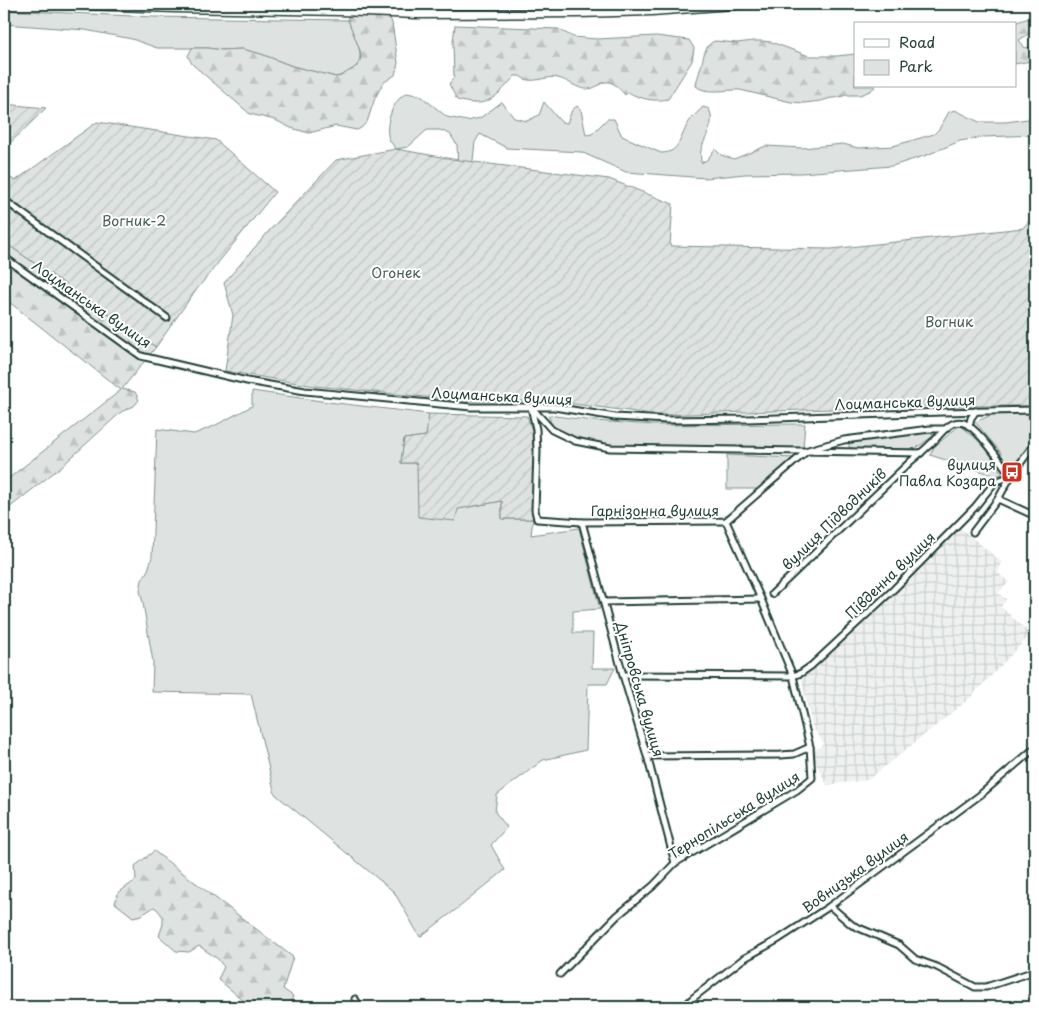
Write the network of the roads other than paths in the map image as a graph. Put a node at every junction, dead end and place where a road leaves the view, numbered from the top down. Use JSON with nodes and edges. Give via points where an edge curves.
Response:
{"nodes":[{"id":1,"x":55,"y":4,"type":"edge"},
{"id":2,"x":391,"y":4,"type":"edge"},
{"id":3,"x":446,"y":4,"type":"edge"},
{"id":4,"x":745,"y":4,"type":"edge"},
{"id":5,"x":4,"y":200,"type":"edge"},
{"id":6,"x":4,"y":257,"type":"edge"},
{"id":7,"x":166,"y":318,"type":"dead end"},
{"id":8,"x":531,"y":407,"type":"junction"},
{"id":9,"x":1035,"y":410,"type":"edge"},
{"id":10,"x":976,"y":411,"type":"junction"},
{"id":11,"x":969,"y":426,"type":"junction"},
{"id":12,"x":945,"y":429,"type":"junction"},
{"id":13,"x":1035,"y":443,"type":"edge"},
{"id":14,"x":808,"y":450,"type":"junction"},
{"id":15,"x":921,"y":453,"type":"junction"},
{"id":16,"x":1011,"y":476,"type":"junction"},
{"id":17,"x":998,"y":499,"type":"junction"},
{"id":18,"x":1035,"y":516,"type":"edge"},
{"id":19,"x":726,"y":521,"type":"junction"},
{"id":20,"x":582,"y":522,"type":"junction"},
{"id":21,"x":973,"y":532,"type":"dead end"},
{"id":22,"x":772,"y":594,"type":"dead end"},
{"id":23,"x":761,"y":599,"type":"junction"},
{"id":24,"x":604,"y":602,"type":"junction"},
{"id":25,"x":623,"y":674,"type":"junction"},
{"id":26,"x":793,"y":676,"type":"junction"},
{"id":27,"x":810,"y":747,"type":"junction"},
{"id":28,"x":1035,"y":748,"type":"edge"},
{"id":29,"x":647,"y":756,"type":"junction"},
{"id":30,"x":675,"y":863,"type":"junction"},
{"id":31,"x":830,"y":906,"type":"junction"},
{"id":32,"x":1035,"y":971,"type":"edge"},
{"id":33,"x":560,"y":974,"type":"dead end"},
{"id":34,"x":355,"y":1000,"type":"dead end"},
{"id":35,"x":360,"y":1007,"type":"edge"},
{"id":36,"x":683,"y":1007,"type":"edge"}],
"edges":[{"from":1,"to":4,"type":"main road","via":[[416,14],[578,13]]},
{"from":2,"to":3,"type":"main road"},
{"from":5,"to":7,"type":"street"},
{"from":6,"to":8,"type":"street","name":"Лоцманська вулиця","via":[[141,356],[305,391],[470,407]]},
{"from":8,"to":10,"type":"street","name":"Лоцманська вулиця","via":[[667,420]]},
{"from":8,"to":14,"type":"street","via":[[552,430],[575,441],[610,448]]},
{"from":8,"to":20,"type":"street","name":"Гарнізонна вулиця","via":[[536,429],[537,519]]},
{"from":9,"to":10,"type":"street","name":"Лоцманська вулиця"},
{"from":10,"to":11,"type":"street"},
{"from":11,"to":12,"type":"street","via":[[958,422]]},
{"from":11,"to":16,"type":"street"},
{"from":12,"to":14,"type":"street","via":[[844,440]]},
{"from":12,"to":15,"type":"street","name":"вулиця Підводників"},
{"from":13,"to":16,"type":"street"},
{"from":14,"to":15,"type":"street"},
{"from":14,"to":19,"type":"street","name":"Гарнізонна вулиця"},
{"from":15,"to":22,"type":"street","name":"вулиця Підводників"},
{"from":16,"to":17,"type":"street"},
{"from":16,"to":26,"type":"street","name":"Південна вулиця","via":[[995,482],[975,507],[894,589],[811,666]]},
{"from":17,"to":18,"type":"street"},
{"from":17,"to":21,"type":"street"},
{"from":19,"to":20,"type":"street","name":"Гарнізонна вулиця"},
{"from":19,"to":23,"type":"street"},
{"from":20,"to":24,"type":"street","name":"Дніпровська вулиця"},
{"from":23,"to":24,"type":"street"},
{"from":23,"to":26,"type":"street"},
{"from":24,"to":25,"type":"street","name":"Дніпровська вулиця"},
{"from":25,"to":26,"type":"street"},
{"from":25,"to":29,"type":"street","name":"Дніпровська вулиця"},
{"from":26,"to":27,"type":"street"},
{"from":27,"to":29,"type":"street","via":[[781,755]]},
{"from":27,"to":30,"type":"street","name":"Тернопільська вулиця","via":[[812,778],[798,790]]},
{"from":28,"to":31,"type":"street","name":"Вовнизька вулиця","via":[[980,795]]},
{"from":29,"to":30,"type":"street","name":"Дніпровська вулиця"},
{"from":30,"to":33,"type":"street","name":"Тернопільська вулиця"},
{"from":31,"to":32,"type":"street","via":[[852,925],[899,945],[915,959],[937,966],[975,987],[986,987]]},
{"from":31,"to":36,"type":"street","name":"Вовнизька вулиця","via":[[743,959]]},
{"from":34,"to":35,"type":"street"}]}
